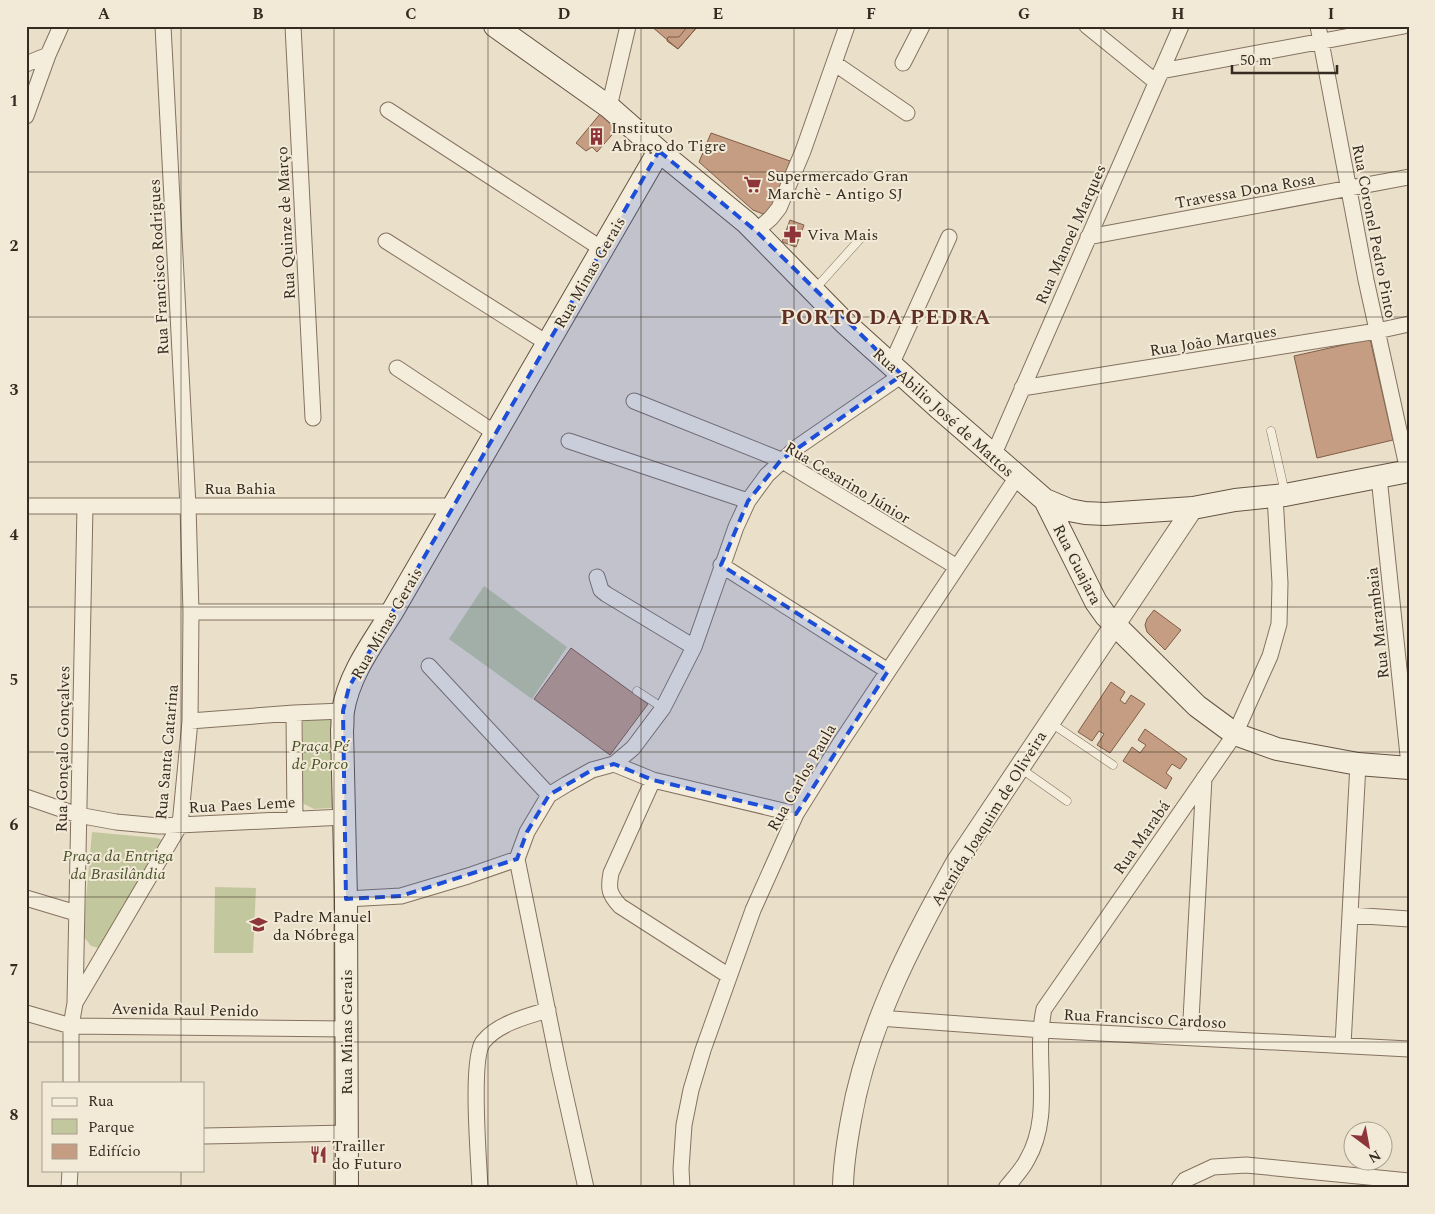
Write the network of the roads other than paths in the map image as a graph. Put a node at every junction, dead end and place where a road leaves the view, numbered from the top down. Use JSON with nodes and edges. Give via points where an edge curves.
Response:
{"nodes":[{"id":1,"x":61,"y":26,"type":"edge"},
{"id":2,"x":162,"y":26,"type":"edge"},
{"id":3,"x":292,"y":26,"type":"edge"},
{"id":4,"x":495,"y":26,"type":"edge"},
{"id":5,"x":628,"y":26,"type":"edge"},
{"id":6,"x":847,"y":26,"type":"edge"},
{"id":7,"x":922,"y":26,"type":"edge"},
{"id":8,"x":1087,"y":26,"type":"edge"},
{"id":9,"x":1181,"y":26,"type":"edge"},
{"id":10,"x":1318,"y":26,"type":"edge"},
{"id":11,"x":1404,"y":26,"type":"edge"},
{"id":12,"x":1321,"y":42,"type":"junction"},
{"id":13,"x":48,"y":55,"type":"junction"},
{"id":14,"x":834,"y":63,"type":"junction"},
{"id":15,"x":903,"y":63,"type":"dead end"},
{"id":16,"x":26,"y":64,"type":"edge"},
{"id":17,"x":1158,"y":77,"type":"junction"},
{"id":18,"x":609,"y":107,"type":"junction"},
{"id":19,"x":388,"y":110,"type":"dead end"},
{"id":20,"x":907,"y":113,"type":"dead end"},
{"id":21,"x":26,"y":116,"type":"edge"},
{"id":22,"x":659,"y":151,"type":"junction"},
{"id":23,"x":1409,"y":177,"type":"edge"},
{"id":24,"x":1348,"y":189,"type":"junction"},
{"id":25,"x":756,"y":231,"type":"junction"},
{"id":26,"x":949,"y":237,"type":"dead end"},
{"id":27,"x":1088,"y":237,"type":"junction"},
{"id":28,"x":860,"y":239,"type":"dead end"},
{"id":29,"x":386,"y":241,"type":"dead end"},
{"id":30,"x":602,"y":249,"type":"junction"},
{"id":31,"x":814,"y":291,"type":"junction"},
{"id":32,"x":1409,"y":324,"type":"edge"},
{"id":33,"x":1377,"y":331,"type":"junction"},
{"id":34,"x":547,"y":343,"type":"junction"},
{"id":35,"x":397,"y":368,"type":"dead end"},
{"id":36,"x":897,"y":370,"type":"junction"},
{"id":37,"x":1022,"y":388,"type":"junction"},
{"id":38,"x":634,"y":401,"type":"dead end"},
{"id":39,"x":313,"y":418,"type":"dead end"},
{"id":40,"x":1271,"y":431,"type":"dead end"},
{"id":41,"x":495,"y":434,"type":"junction"},
{"id":42,"x":569,"y":441,"type":"dead end"},
{"id":43,"x":993,"y":456,"type":"junction"},
{"id":44,"x":781,"y":460,"type":"junction"},
{"id":45,"x":1408,"y":471,"type":"edge"},
{"id":46,"x":1017,"y":477,"type":"junction"},
{"id":47,"x":1379,"y":477,"type":"junction"},
{"id":48,"x":1280,"y":496,"type":"junction"},
{"id":49,"x":1045,"y":500,"type":"junction"},
{"id":50,"x":748,"y":501,"type":"junction"},
{"id":51,"x":26,"y":506,"type":"edge"},
{"id":52,"x":85,"y":506,"type":"junction"},
{"id":53,"x":188,"y":506,"type":"junction"},
{"id":54,"x":453,"y":506,"type":"junction"},
{"id":55,"x":1193,"y":508,"type":"junction"},
{"id":56,"x":721,"y":565,"type":"junction"},
{"id":57,"x":957,"y":567,"type":"junction"},
{"id":58,"x":597,"y":577,"type":"dead end"},
{"id":59,"x":191,"y":612,"type":"junction"},
{"id":60,"x":392,"y":612,"type":"junction"},
{"id":61,"x":1114,"y":626,"type":"junction"},
{"id":62,"x":694,"y":647,"type":"junction"},
{"id":63,"x":429,"y":666,"type":"dead end"},
{"id":64,"x":888,"y":671,"type":"junction"},
{"id":65,"x":637,"y":691,"type":"dead end"},
{"id":66,"x":663,"y":708,"type":"junction"},
{"id":67,"x":343,"y":711,"type":"junction"},
{"id":68,"x":294,"y":713,"type":"junction"},
{"id":69,"x":190,"y":721,"type":"junction"},
{"id":70,"x":1049,"y":722,"type":"junction"},
{"id":71,"x":1235,"y":734,"type":"junction"},
{"id":72,"x":614,"y":764,"type":"junction"},
{"id":73,"x":1358,"y":764,"type":"junction"},
{"id":74,"x":1113,"y":765,"type":"dead end"},
{"id":75,"x":1409,"y":767,"type":"edge"},
{"id":76,"x":1020,"y":768,"type":"junction"},
{"id":77,"x":1204,"y":778,"type":"junction"},
{"id":78,"x":653,"y":780,"type":"junction"},
{"id":79,"x":550,"y":795,"type":"junction"},
{"id":80,"x":26,"y":797,"type":"edge"},
{"id":81,"x":1067,"y":801,"type":"dead end"},
{"id":82,"x":796,"y":814,"type":"junction"},
{"id":83,"x":78,"y":815,"type":"junction"},
{"id":84,"x":344,"y":817,"type":"junction"},
{"id":85,"x":295,"y":818,"type":"junction"},
{"id":86,"x":180,"y":825,"type":"junction"},
{"id":87,"x":517,"y":859,"type":"junction"},
{"id":88,"x":26,"y":898,"type":"edge"},
{"id":89,"x":346,"y":899,"type":"junction"},
{"id":90,"x":76,"y":913,"type":"junction"},
{"id":91,"x":1350,"y":915,"type":"junction"},
{"id":92,"x":1409,"y":919,"type":"edge"},
{"id":93,"x":729,"y":976,"type":"junction"},
{"id":94,"x":75,"y":1003,"type":"junction"},
{"id":95,"x":548,"y":1010,"type":"junction"},
{"id":96,"x":26,"y":1013,"type":"edge"},
{"id":97,"x":879,"y":1018,"type":"junction"},
{"id":98,"x":71,"y":1026,"type":"junction"},
{"id":99,"x":346,"y":1028,"type":"junction"},
{"id":100,"x":1042,"y":1030,"type":"junction"},
{"id":101,"x":1190,"y":1038,"type":"junction"},
{"id":102,"x":1343,"y":1045,"type":"junction"},
{"id":103,"x":1409,"y":1050,"type":"edge"},
{"id":104,"x":71,"y":1082,"type":"edge"},
{"id":105,"x":348,"y":1133,"type":"junction"},
{"id":106,"x":205,"y":1136,"type":"edge"},
{"id":107,"x":70,"y":1172,"type":"edge"},
{"id":108,"x":1409,"y":1181,"type":"edge"},
{"id":109,"x":69,"y":1188,"type":"edge"},
{"id":110,"x":347,"y":1188,"type":"edge"},
{"id":111,"x":480,"y":1188,"type":"edge"},
{"id":112,"x":586,"y":1188,"type":"edge"},
{"id":113,"x":682,"y":1188,"type":"edge"},
{"id":114,"x":843,"y":1188,"type":"edge"},
{"id":115,"x":1006,"y":1188,"type":"edge"},
{"id":116,"x":1179,"y":1188,"type":"edge"}],
"edges":[{"from":1,"to":13,"type":"street"},
{"from":2,"to":53,"type":"street","name":"Rua Francisco Rodrigues"},
{"from":3,"to":39,"type":"street","name":"Rua Quinze de Março"},
{"from":4,"to":18,"type":"main road","name":"Rua Abilio José de Mattos"},
{"from":5,"to":18,"type":"street"},
{"from":6,"to":14,"type":"street"},
{"from":7,"to":15,"type":"street"},
{"from":8,"to":17,"type":"street"},
{"from":9,"to":17,"type":"street","name":"Rua Manoel Marques"},
{"from":10,"to":12,"type":"street","name":"Rua Coronel Pedro Pinto"},
{"from":11,"to":12,"type":"street"},
{"from":12,"to":17,"type":"street"},
{"from":12,"to":24,"type":"street","name":"Rua Coronel Pedro Pinto"},
{"from":13,"to":16,"type":"street"},
{"from":13,"to":21,"type":"street"},
{"from":14,"to":20,"type":"street"},
{"from":14,"to":25,"type":"street","via":[[779,208]]},
{"from":17,"to":27,"type":"street","name":"Rua Manoel Marques"},
{"from":18,"to":22,"type":"main road","name":"Rua Abilio José de Mattos"},
{"from":19,"to":30,"type":"street"},
{"from":22,"to":25,"type":"main road","name":"Rua Abilio José de Mattos"},
{"from":22,"to":30,"type":"main road","name":"Rua Minas Gerais"},
{"from":23,"to":24,"type":"street","name":"Travessa Dona Rosa"},
{"from":24,"to":27,"type":"street","name":"Travessa Dona Rosa"},
{"from":24,"to":33,"type":"street","name":"Rua Coronel Pedro Pinto"},
{"from":25,"to":31,"type":"main road","name":"Rua Abilio José de Mattos"},
{"from":26,"to":36,"type":"street"},
{"from":27,"to":37,"type":"street","name":"Rua Manoel Marques"},
{"from":28,"to":31,"type":"lane"},
{"from":29,"to":34,"type":"street"},
{"from":30,"to":34,"type":"main road","name":"Rua Minas Gerais"},
{"from":31,"to":36,"type":"main road","name":"Rua Abilio José de Mattos"},
{"from":32,"to":33,"type":"street","name":"Rua João Marques"},
{"from":33,"to":37,"type":"street","name":"Rua João Marques"},
{"from":33,"to":45,"type":"street","name":"Rua Coronel Pedro Pinto"},
{"from":34,"to":41,"type":"main road","name":"Rua Minas Gerais"},
{"from":35,"to":41,"type":"street"},
{"from":36,"to":43,"type":"main road","name":"Rua Abilio José de Mattos"},
{"from":36,"to":44,"type":"street"},
{"from":37,"to":43,"type":"street","name":"Rua Manoel Marques"},
{"from":38,"to":44,"type":"street","name":"Rua Cesarino Júnior"},
{"from":40,"to":48,"type":"lane"},
{"from":41,"to":54,"type":"main road","name":"Rua Minas Gerais"},
{"from":42,"to":50,"type":"street"},
{"from":43,"to":46,"type":"main road","name":"Rua Abilio José de Mattos"},
{"from":44,"to":50,"type":"street"},
{"from":44,"to":57,"type":"street","name":"Rua Cesarino Júnior"},
{"from":45,"to":47,"type":"main road","name":"Rua Abilio José de Mattos"},
{"from":46,"to":49,"type":"main road","name":"Rua Abilio José de Mattos"},
{"from":46,"to":57,"type":"street","name":"Rua Carlos Paula"},
{"from":47,"to":48,"type":"main road","name":"Rua Abilio José de Mattos"},
{"from":47,"to":75,"type":"street","name":"Rua Marambaia"},
{"from":48,"to":55,"type":"main road","name":"Rua Abilio José de Mattos"},
{"from":48,"to":71,"type":"street","name":"Rua Marabá","via":[[1279,624],[1270,656]]},
{"from":49,"to":55,"type":"main road","name":"Rua Abilio José de Mattos","via":[[1085,513]]},
{"from":49,"to":61,"type":"main road","name":"Rua Guajara","via":[[1096,602]]},
{"from":50,"to":56,"type":"street"},
{"from":51,"to":52,"type":"street","name":"Rua Bahia"},
{"from":52,"to":53,"type":"street","name":"Rua Bahia"},
{"from":52,"to":83,"type":"street","name":"Rua Gonçalo Gonçalves"},
{"from":53,"to":54,"type":"street","name":"Rua Bahia"},
{"from":53,"to":59,"type":"street","name":"Rua Santa Catarina"},
{"from":54,"to":60,"type":"main road","name":"Rua Minas Gerais"},
{"from":55,"to":61,"type":"street","name":"Avenida Joaquim de Oliveira"},
{"from":56,"to":62,"type":"street"},
{"from":56,"to":64,"type":"street"},
{"from":57,"to":64,"type":"street","name":"Rua Carlos Paula"},
{"from":58,"to":62,"type":"street","via":[[601,590],[606,594]]},
{"from":59,"to":60,"type":"street"},
{"from":59,"to":69,"type":"street","name":"Rua Santa Catarina"},
{"from":60,"to":67,"type":"main road","name":"Rua Minas Gerais","via":[[357,669]]},
{"from":61,"to":70,"type":"street","name":"Avenida Joaquim de Oliveira"},
{"from":61,"to":71,"type":"main road","name":"Rua Guajara","via":[[1197,706]]},
{"from":62,"to":66,"type":"street"},
{"from":63,"to":79,"type":"street"},
{"from":64,"to":82,"type":"street","name":"Rua Carlos Paula"},
{"from":65,"to":66,"type":"lane"},
{"from":66,"to":72,"type":"street","via":[[633,748]]},
{"from":67,"to":68,"type":"street"},
{"from":67,"to":84,"type":"main road","name":"Rua Minas Gerais"},
{"from":68,"to":69,"type":"street"},
{"from":68,"to":85,"type":"street"},
{"from":69,"to":86,"type":"street","name":"Rua Santa Catarina"},
{"from":70,"to":74,"type":"lane"},
{"from":70,"to":76,"type":"street","name":"Avenida Joaquim de Oliveira"},
{"from":71,"to":73,"type":"main road","name":"Rua Guajara","via":[[1277,749]]},
{"from":71,"to":77,"type":"street","name":"Rua Marabá"},
{"from":72,"to":78,"type":"street"},
{"from":72,"to":79,"type":"street","via":[[592,770]]},
{"from":73,"to":75,"type":"main road","name":"Rua Guajara"},
{"from":73,"to":91,"type":"street"},
{"from":76,"to":81,"type":"lane"},
{"from":76,"to":97,"type":"street","name":"Avenida Joaquim de Oliveira","via":[[957,861]]},
{"from":77,"to":100,"type":"street","name":"Rua Marabá","via":[[1051,998],[1044,1009]]},
{"from":77,"to":101,"type":"street"},
{"from":78,"to":82,"type":"street"},
{"from":78,"to":93,"type":"street","via":[[611,873],[609,887],[612,897],[620,906]]},
{"from":79,"to":87,"type":"street","via":[[526,832]]},
{"from":80,"to":83,"type":"street","name":"Rua Paes Leme"},
{"from":82,"to":93,"type":"street","name":"Rua Carlos Paula","via":[[752,910]]},
{"from":83,"to":86,"type":"street","name":"Rua Paes Leme","via":[[116,822]]},
{"from":83,"to":90,"type":"street","name":"Rua Gonçalo Gonçalves"},
{"from":84,"to":85,"type":"street","name":"Rua Paes Leme"},
{"from":84,"to":89,"type":"main road","name":"Rua Minas Gerais"},
{"from":85,"to":86,"type":"street","name":"Rua Paes Leme"},
{"from":86,"to":94,"type":"street","name":"Rua Santa Catarina"},
{"from":87,"to":89,"type":"street","via":[[401,896]]},
{"from":87,"to":95,"type":"street"},
{"from":88,"to":90,"type":"street"},
{"from":89,"to":99,"type":"main road","name":"Rua Minas Gerais"},
{"from":90,"to":94,"type":"street","name":"Rua Gonçalo Gonçalves"},
{"from":91,"to":92,"type":"street"},
{"from":91,"to":102,"type":"street"},
{"from":93,"to":113,"type":"street","name":"Rua Carlos Paula","via":[[691,1090],[684,1125]]},
{"from":94,"to":98,"type":"street","name":"Rua Gonçalo Gonçalves"},
{"from":95,"to":111,"type":"street","via":[[518,1018],[483,1042],[477,1060],[476,1094]]},
{"from":95,"to":112,"type":"street"},
{"from":96,"to":98,"type":"street","name":"Avenida Raul Penido"},
{"from":97,"to":100,"type":"street","name":"Rua Francisco Cardoso"},
{"from":97,"to":114,"type":"street","name":"Avenida Joaquim de Oliveira","via":[[855,1095]]},
{"from":98,"to":99,"type":"street","name":"Avenida Raul Penido"},
{"from":98,"to":104,"type":"street","name":"Rua Gonçalo Gonçalves"},
{"from":99,"to":105,"type":"main road","name":"Rua Minas Gerais"},
{"from":100,"to":101,"type":"street","name":"Rua Francisco Cardoso"},
{"from":100,"to":115,"type":"street","name":"Rua Marabá","via":[[1041,1116],[1027,1161]]},
{"from":101,"to":102,"type":"street","name":"Rua Francisco Cardoso"},
{"from":102,"to":103,"type":"street","name":"Rua Francisco Cardoso"},
{"from":105,"to":106,"type":"street"},
{"from":105,"to":110,"type":"main road","name":"Rua Minas Gerais"},
{"from":107,"to":109,"type":"street"},
{"from":108,"to":116,"type":"street","via":[[1246,1165],[1214,1167],[1185,1180]]}]}
